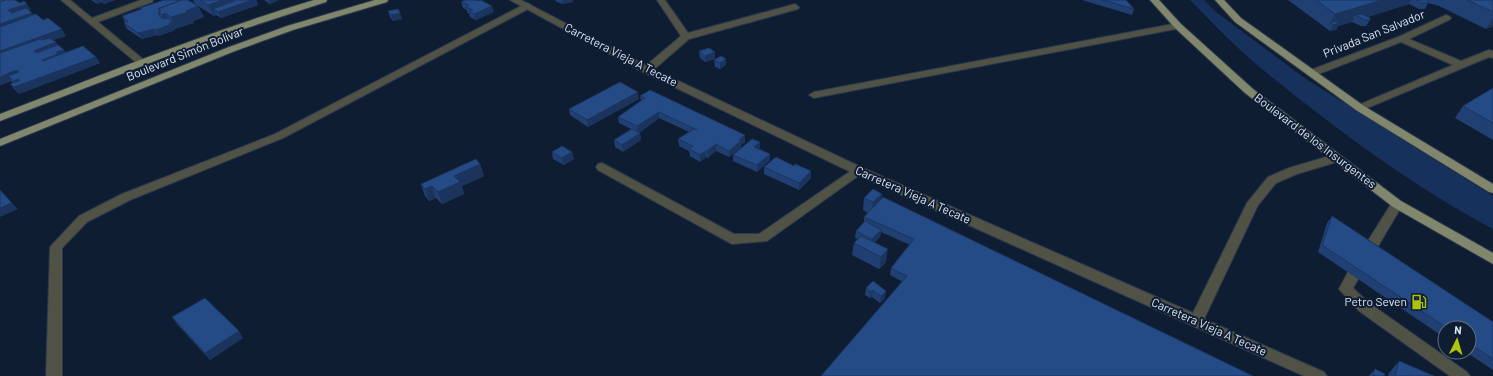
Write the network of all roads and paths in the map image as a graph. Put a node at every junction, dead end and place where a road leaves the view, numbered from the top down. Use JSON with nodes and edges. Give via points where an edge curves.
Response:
{"nodes":[{"id":1,"x":65,"y":0,"type":"edge"},
{"id":2,"x":149,"y":0,"type":"edge"},
{"id":3,"x":323,"y":0,"type":"edge"},
{"id":4,"x":384,"y":0,"type":"edge"},
{"id":5,"x":514,"y":0,"type":"edge"},
{"id":6,"x":661,"y":0,"type":"edge"},
{"id":7,"x":1154,"y":0,"type":"edge"},
{"id":8,"x":1219,"y":0,"type":"edge"},
{"id":9,"x":527,"y":6,"type":"junction"},
{"id":10,"x":795,"y":7,"type":"dead end"},
{"id":11,"x":1446,"y":18,"type":"dead end"},
{"id":12,"x":92,"y":21,"type":"junction"},
{"id":13,"x":1178,"y":26,"type":"junction"},
{"id":14,"x":686,"y":37,"type":"junction"},
{"id":15,"x":1401,"y":39,"type":"junction"},
{"id":16,"x":1491,"y":54,"type":"edge"},
{"id":17,"x":141,"y":62,"type":"junction"},
{"id":18,"x":1461,"y":65,"type":"junction"},
{"id":19,"x":647,"y":70,"type":"junction"},
{"id":20,"x":1312,"y":73,"type":"junction"},
{"id":21,"x":814,"y":95,"type":"dead end"},
{"id":22,"x":1360,"y":108,"type":"junction"},
{"id":23,"x":0,"y":118,"type":"edge"},
{"id":24,"x":0,"y":143,"type":"edge"},
{"id":25,"x":1336,"y":158,"type":"junction"},
{"id":26,"x":602,"y":167,"type":"dead end"},
{"id":27,"x":859,"y":171,"type":"junction"},
{"id":28,"x":1493,"y":189,"type":"edge"},
{"id":29,"x":1397,"y":204,"type":"junction"},
{"id":30,"x":1368,"y":250,"type":"edge"},
{"id":31,"x":1493,"y":259,"type":"edge"},
{"id":32,"x":1352,"y":276,"type":"dead end"},
{"id":33,"x":1196,"y":321,"type":"junction"},
{"id":34,"x":54,"y":376,"type":"edge"},
{"id":35,"x":1319,"y":376,"type":"edge"},
{"id":36,"x":1462,"y":376,"type":"edge"}],
"edges":[{"from":1,"to":12,"type":"street"},
{"from":2,"to":12,"type":"street"},
{"from":3,"to":17,"type":"main road","name":"Boulevard Simón Bolívar","via":[[280,12]]},
{"from":4,"to":24,"type":"main road","name":"Boulevard Simón Bolívar","via":[[232,48]]},
{"from":5,"to":9,"type":"street","name":"Carretera Vieja A Tecate"},
{"from":6,"to":14,"type":"street"},
{"from":7,"to":13,"type":"main road","name":"Boulevard de los Insurgentes"},
{"from":8,"to":20,"type":"main road","via":[[1238,20]]},
{"from":9,"to":19,"type":"street","name":"Carretera Vieja A Tecate"},
{"from":9,"to":34,"type":"street","via":[[279,136],[126,197],[83,219],[56,248]]},
{"from":10,"to":14,"type":"street"},
{"from":11,"to":15,"type":"street","name":"Privada San Salvador"},
{"from":12,"to":17,"type":"street"},
{"from":13,"to":21,"type":"street"},
{"from":13,"to":25,"type":"main road","name":"Boulevard de los Insurgentes","via":[[1249,91]]},
{"from":14,"to":19,"type":"street"},
{"from":15,"to":18,"type":"street"},
{"from":15,"to":20,"type":"street","name":"Privada San Salvador"},
{"from":16,"to":18,"type":"street"},
{"from":17,"to":23,"type":"main road","name":"Boulevard Simón Bolívar"},
{"from":18,"to":22,"type":"street"},
{"from":19,"to":27,"type":"street","name":"Carretera Vieja A Tecate"},
{"from":20,"to":22,"type":"main road"},
{"from":22,"to":28,"type":"main road"},
{"from":25,"to":29,"type":"main road","name":"Boulevard de los Insurgentes"},
{"from":25,"to":33,"type":"street","via":[[1292,171],[1272,180],[1253,203]]},
{"from":26,"to":27,"type":"street","via":[[732,239],[762,238]]},
{"from":27,"to":33,"type":"street","name":"Carretera Vieja A Tecate"},
{"from":29,"to":30,"type":"street"},
{"from":29,"to":31,"type":"main road","name":"Boulevard de los Insurgentes"},
{"from":32,"to":36,"type":"street","via":[[1346,289],[1364,307]]},
{"from":33,"to":35,"type":"street","name":"Carretera Vieja A Tecate"}]}
